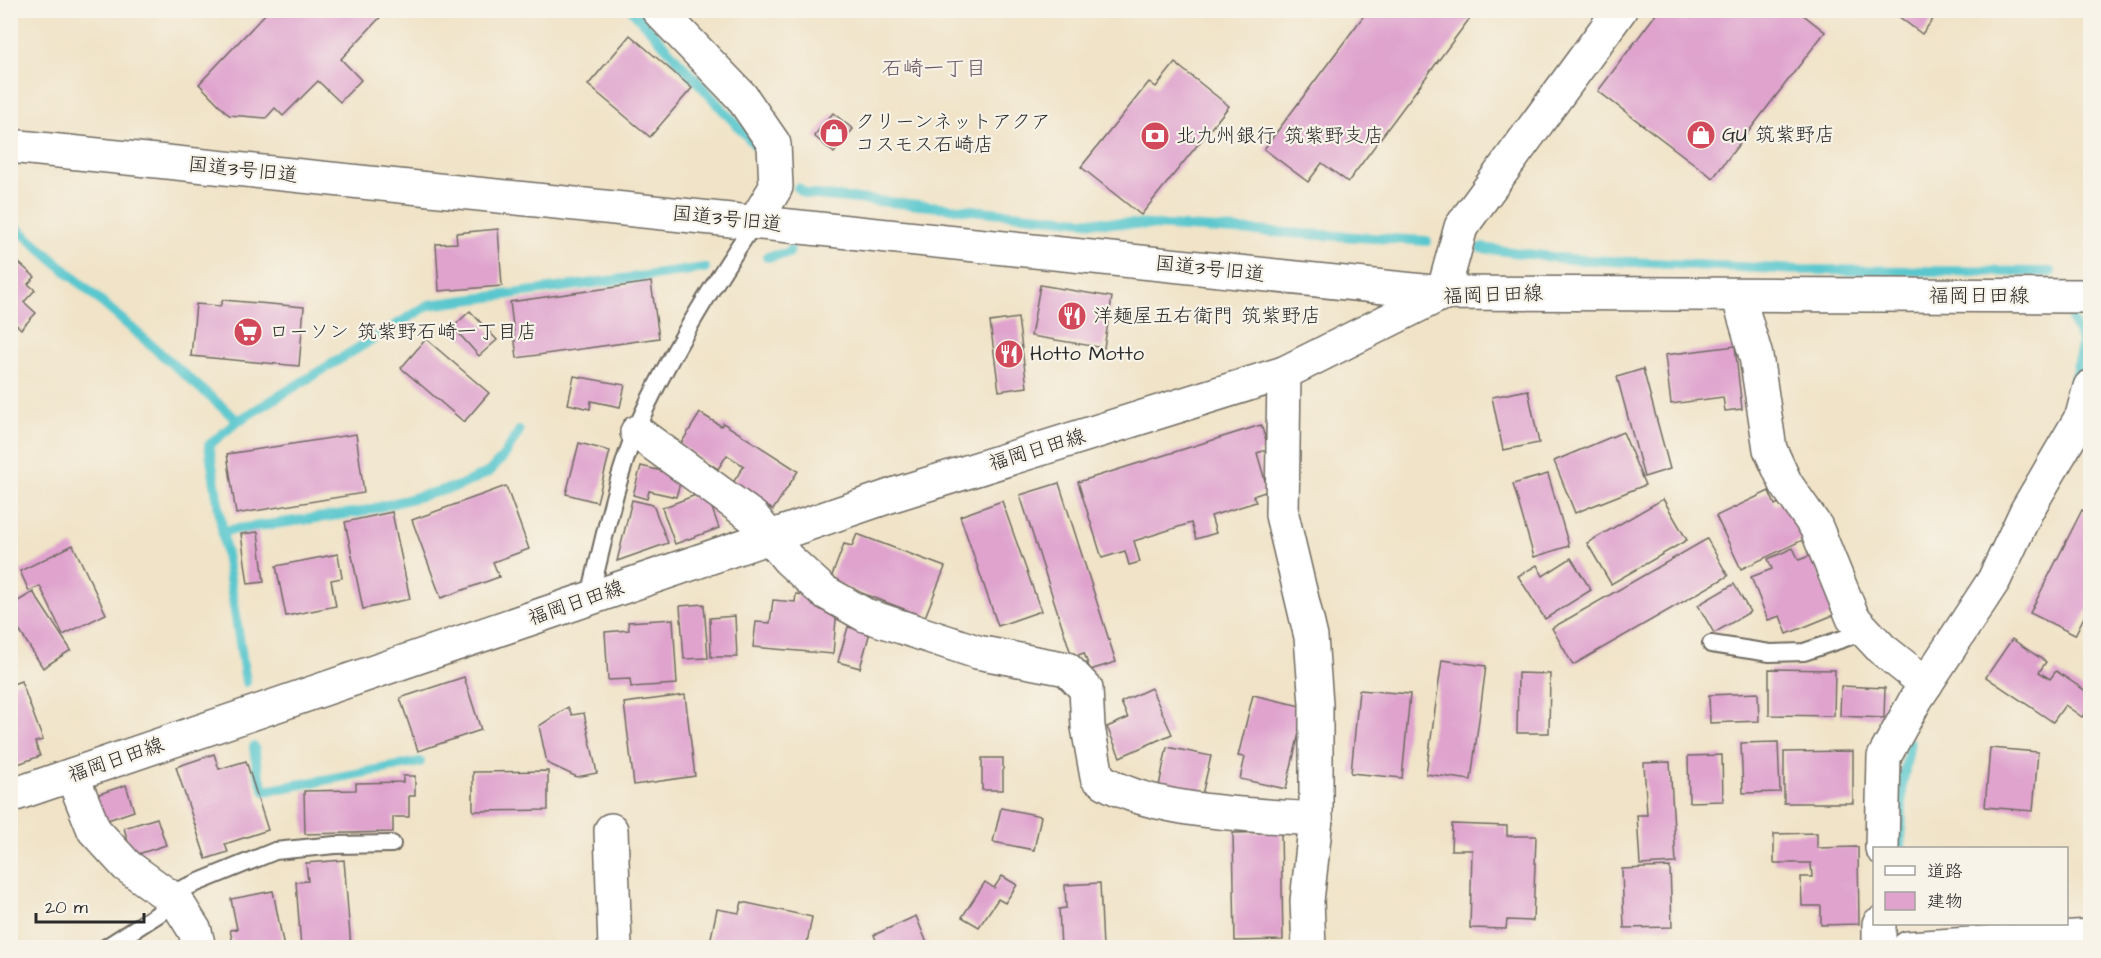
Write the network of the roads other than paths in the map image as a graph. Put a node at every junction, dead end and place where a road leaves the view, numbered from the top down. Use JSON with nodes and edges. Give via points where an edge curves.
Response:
{"nodes":[{"id":1,"x":658,"y":10,"type":"edge"},
{"id":2,"x":1620,"y":10,"type":"edge"},
{"id":3,"x":10,"y":146,"type":"edge"},
{"id":4,"x":755,"y":222,"type":"junction"},
{"id":5,"x":1443,"y":293,"type":"junction"},
{"id":6,"x":1738,"y":295,"type":"junction"},
{"id":7,"x":2091,"y":296,"type":"edge"},
{"id":8,"x":1284,"y":373,"type":"junction"},
{"id":9,"x":2091,"y":387,"type":"edge"},
{"id":10,"x":637,"y":432,"type":"junction"},
{"id":11,"x":769,"y":537,"type":"junction"},
{"id":12,"x":589,"y":598,"type":"junction"},
{"id":13,"x":1866,"y":631,"type":"junction"},
{"id":14,"x":1711,"y":644,"type":"dead end"},
{"id":15,"x":1926,"y":684,"type":"junction"},
{"id":16,"x":72,"y":776,"type":"junction"},
{"id":17,"x":10,"y":796,"type":"edge"},
{"id":18,"x":1316,"y":819,"type":"junction"},
{"id":19,"x":611,"y":830,"type":"dead end"},
{"id":20,"x":392,"y":844,"type":"dead end"},
{"id":21,"x":1882,"y":847,"type":"edge"},
{"id":22,"x":172,"y":898,"type":"junction"},
{"id":23,"x":1879,"y":925,"type":"edge"},
{"id":24,"x":2091,"y":936,"type":"edge"},
{"id":25,"x":105,"y":948,"type":"edge"},
{"id":26,"x":199,"y":948,"type":"edge"},
{"id":27,"x":615,"y":948,"type":"edge"},
{"id":28,"x":1310,"y":948,"type":"edge"},
{"id":29,"x":1879,"y":948,"type":"edge"},
{"id":30,"x":1908,"y":948,"type":"edge"}],
"edges":[{"from":1,"to":4,"type":"street","via":[[741,96],[774,144],[776,187]]},
{"from":2,"to":5,"type":"street","via":[[1461,227]]},
{"from":3,"to":4,"type":"street","name":"国道3号旧道"},
{"from":4,"to":5,"type":"street","name":"国道3号旧道"},
{"from":4,"to":10,"type":"lane","via":[[706,295]]},
{"from":5,"to":6,"type":"street","name":"福岡日田線"},
{"from":5,"to":8,"type":"street","name":"福岡日田線"},
{"from":6,"to":7,"type":"street","name":"福岡日田線"},
{"from":6,"to":13,"type":"street","via":[[1756,356],[1770,449],[1786,484],[1816,526],[1853,618]]},
{"from":8,"to":11,"type":"street","name":"福岡日田線"},
{"from":8,"to":18,"type":"street","via":[[1282,515],[1311,637],[1316,704]]},
{"from":9,"to":15,"type":"street","via":[[2082,416],[2027,510],[1994,580]]},
{"from":10,"to":11,"type":"street","via":[[753,517]]},
{"from":10,"to":12,"type":"lane","via":[[618,481]]},
{"from":11,"to":12,"type":"street","name":"福岡日田線"},
{"from":11,"to":18,"type":"street","via":[[823,591],[865,615],[977,652],[1067,669],[1086,689],[1097,777],[1111,788],[1181,807]]},
{"from":12,"to":16,"type":"street","name":"福岡日田線"},
{"from":13,"to":14,"type":"lane","via":[[1804,652],[1770,653]]},
{"from":13,"to":15,"type":"street"},
{"from":15,"to":21,"type":"street","via":[[1884,757]]},
{"from":16,"to":17,"type":"street","name":"福岡日田線"},
{"from":16,"to":22,"type":"street","via":[[94,830],[127,866]]},
{"from":18,"to":28,"type":"street","via":[[1307,901]]},
{"from":19,"to":27,"type":"street"},
{"from":20,"to":22,"type":"lane","via":[[275,851]]},
{"from":22,"to":25,"type":"lane"},
{"from":22,"to":26,"type":"street","via":[[195,931]]},
{"from":23,"to":29,"type":"street"},
{"from":24,"to":30,"type":"street"}]}
